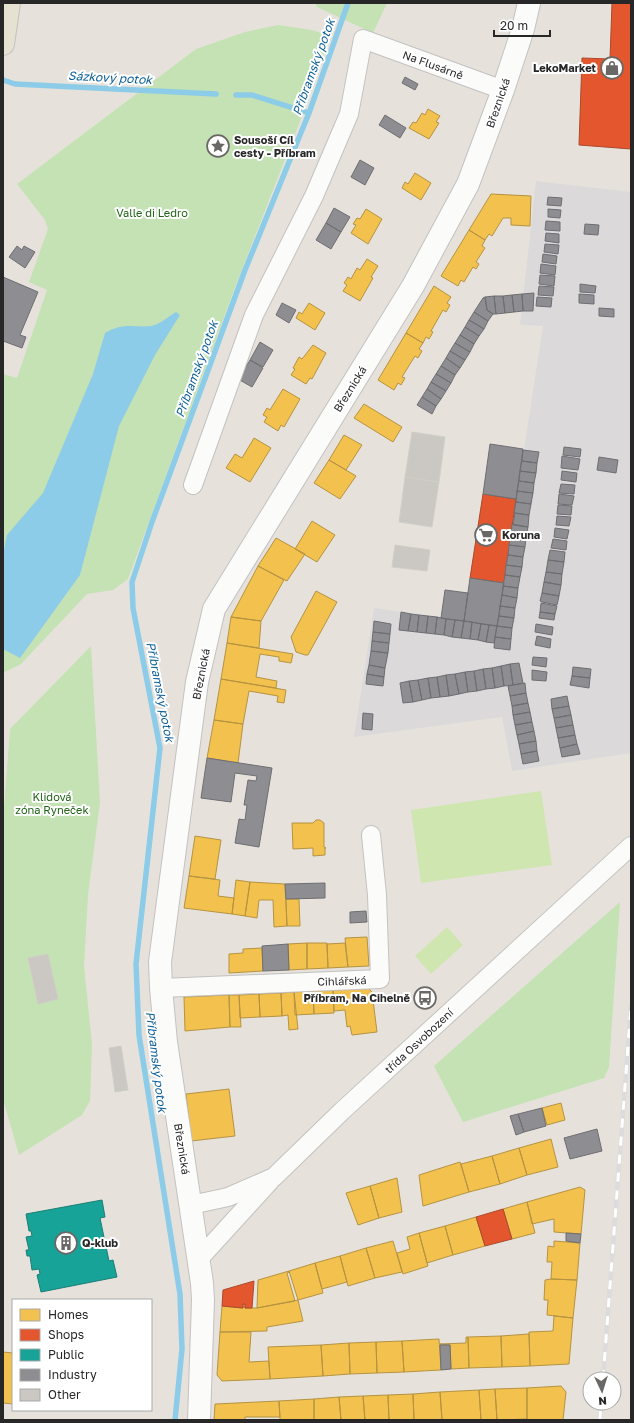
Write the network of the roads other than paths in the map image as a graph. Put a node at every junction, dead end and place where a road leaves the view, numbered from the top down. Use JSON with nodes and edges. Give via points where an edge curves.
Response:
{"nodes":[{"id":1,"x":9,"y":3,"type":"edge"},
{"id":2,"x":529,"y":3,"type":"edge"},
{"id":3,"x":3,"y":44,"type":"edge"},
{"id":4,"x":503,"y":90,"type":"junction"},
{"id":5,"x":193,"y":485,"type":"dead end"},
{"id":6,"x":371,"y":836,"type":"dead end"},
{"id":7,"x":631,"y":846,"type":"edge"},
{"id":8,"x":161,"y":988,"type":"junction"},
{"id":9,"x":274,"y":1177,"type":"junction"},
{"id":10,"x":190,"y":1205,"type":"junction"},
{"id":11,"x":198,"y":1260,"type":"junction"},
{"id":12,"x":199,"y":1420,"type":"edge"}],
"edges":[{"from":1,"to":3,"type":"main road"},
{"from":2,"to":4,"type":"street","name":"Březnická"},
{"from":4,"to":5,"type":"street","name":"Na Flusárně","via":[[363,39],[349,114],[314,196],[254,316]]},
{"from":4,"to":8,"type":"street","name":"Březnická","via":[[468,184],[412,286],[214,609],[198,682],[160,962]]},
{"from":6,"to":8,"type":"street","name":"Cihlářská","via":[[377,895],[380,979]]},
{"from":7,"to":9,"type":"street","name":"třída Osvobození"},
{"from":8,"to":10,"type":"street","name":"Březnická","via":[[166,1042]]},
{"from":9,"to":10,"type":"street","name":"třída Osvobození","via":[[228,1197]]},
{"from":9,"to":11,"type":"street"},
{"from":10,"to":11,"type":"street","name":"Březnická"},
{"from":11,"to":12,"type":"street","name":"Březnická","via":[[203,1300]]}]}
